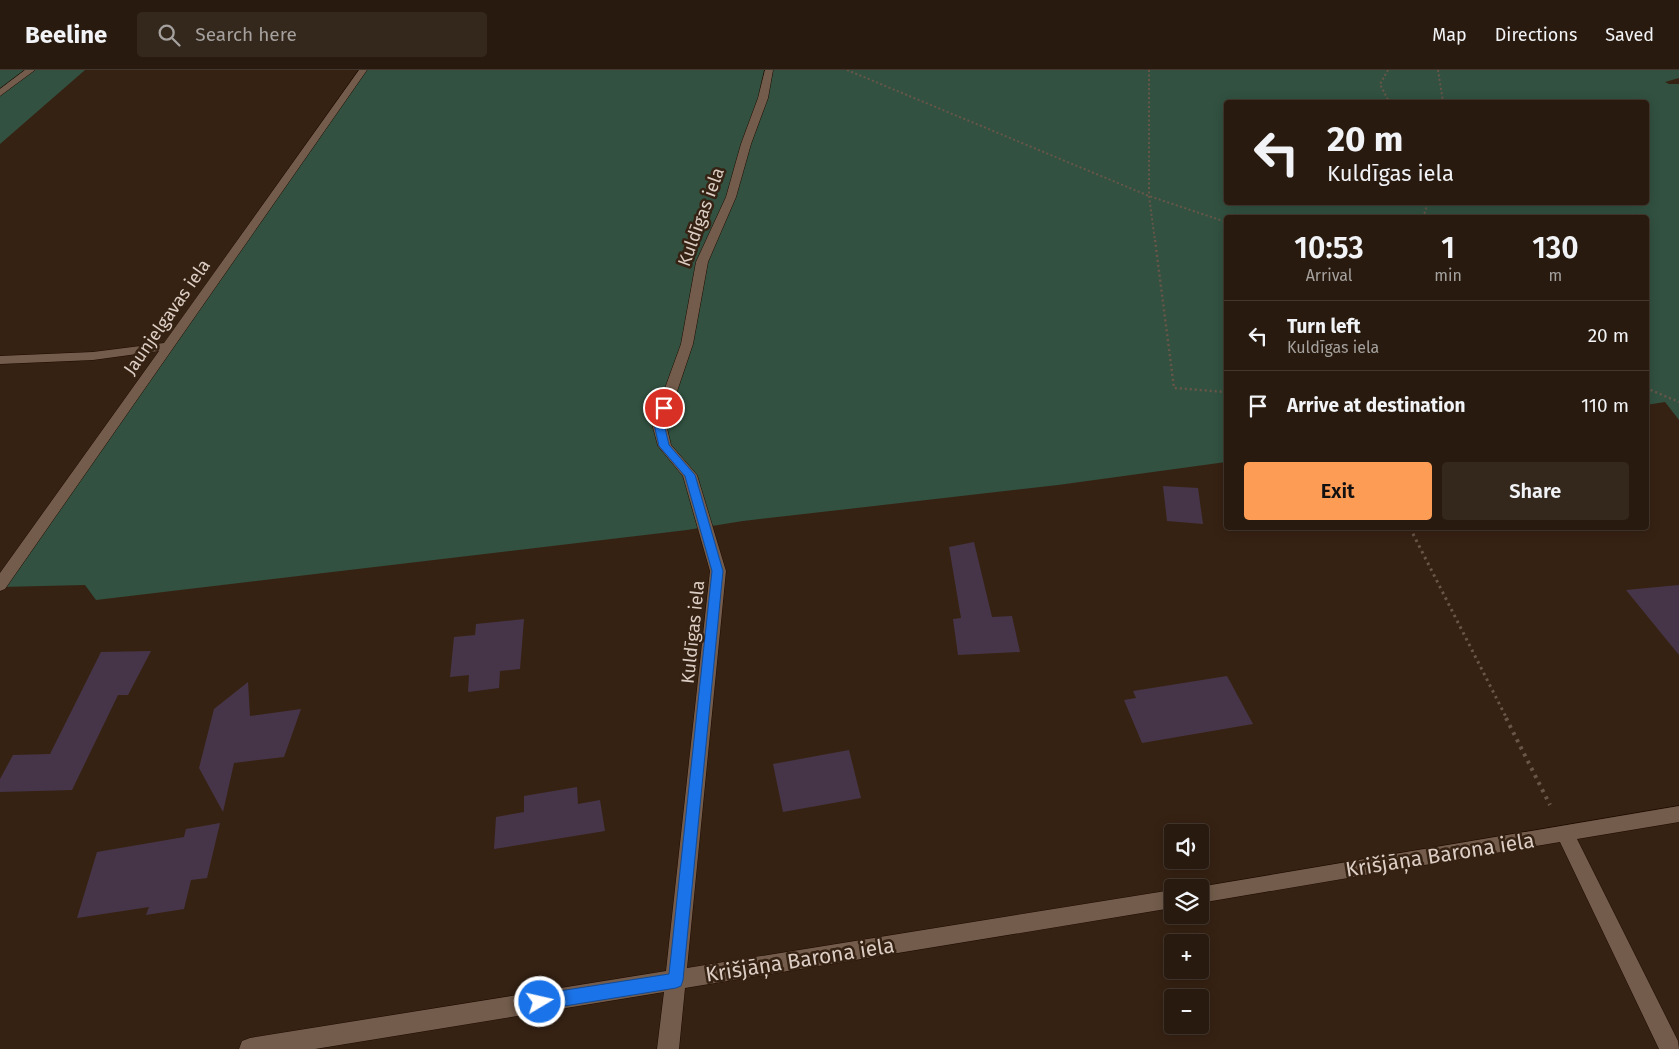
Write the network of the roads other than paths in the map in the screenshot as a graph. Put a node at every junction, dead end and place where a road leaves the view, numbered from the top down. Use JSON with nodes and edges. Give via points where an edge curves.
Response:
{"nodes":[{"id":1,"x":30,"y":70,"type":"edge"},
{"id":2,"x":363,"y":70,"type":"edge"},
{"id":3,"x":769,"y":70,"type":"edge"},
{"id":4,"x":0,"y":94,"type":"edge"},
{"id":5,"x":167,"y":346,"type":"junction"},
{"id":6,"x":0,"y":360,"type":"edge"},
{"id":7,"x":0,"y":585,"type":"edge"},
{"id":8,"x":1679,"y":814,"type":"edge"},
{"id":9,"x":1565,"y":834,"type":"junction"},
{"id":10,"x":1209,"y":893,"type":"edge"},
{"id":11,"x":1164,"y":900,"type":"edge"},
{"id":12,"x":676,"y":980,"type":"junction"},
{"id":13,"x":250,"y":1049,"type":"edge"},
{"id":14,"x":668,"y":1049,"type":"edge"},
{"id":15,"x":1670,"y":1049,"type":"edge"}],
"edges":[{"from":1,"to":4,"type":"street"},
{"from":2,"to":5,"type":"street","name":"Jaunjelgavas iela"},
{"from":3,"to":12,"type":"street","name":"Kuldīgas iela","via":[[731,198],[702,262],[686,344],[659,424],[664,446],[690,475],[718,571]]},
{"from":5,"to":6,"type":"street","via":[[93,356]]},
{"from":5,"to":7,"type":"street","name":"Jaunjelgavas iela"},
{"from":8,"to":9,"type":"street","name":"Krišjāņa Barona iela"},
{"from":9,"to":10,"type":"street","name":"Krišjāņa Barona iela"},
{"from":9,"to":15,"type":"street"},
{"from":11,"to":12,"type":"street","name":"Krišjāņa Barona iela"},
{"from":12,"to":13,"type":"street","name":"Krišjāņa Barona iela"},
{"from":12,"to":14,"type":"street","name":"Kuldīgas iela"}]}
